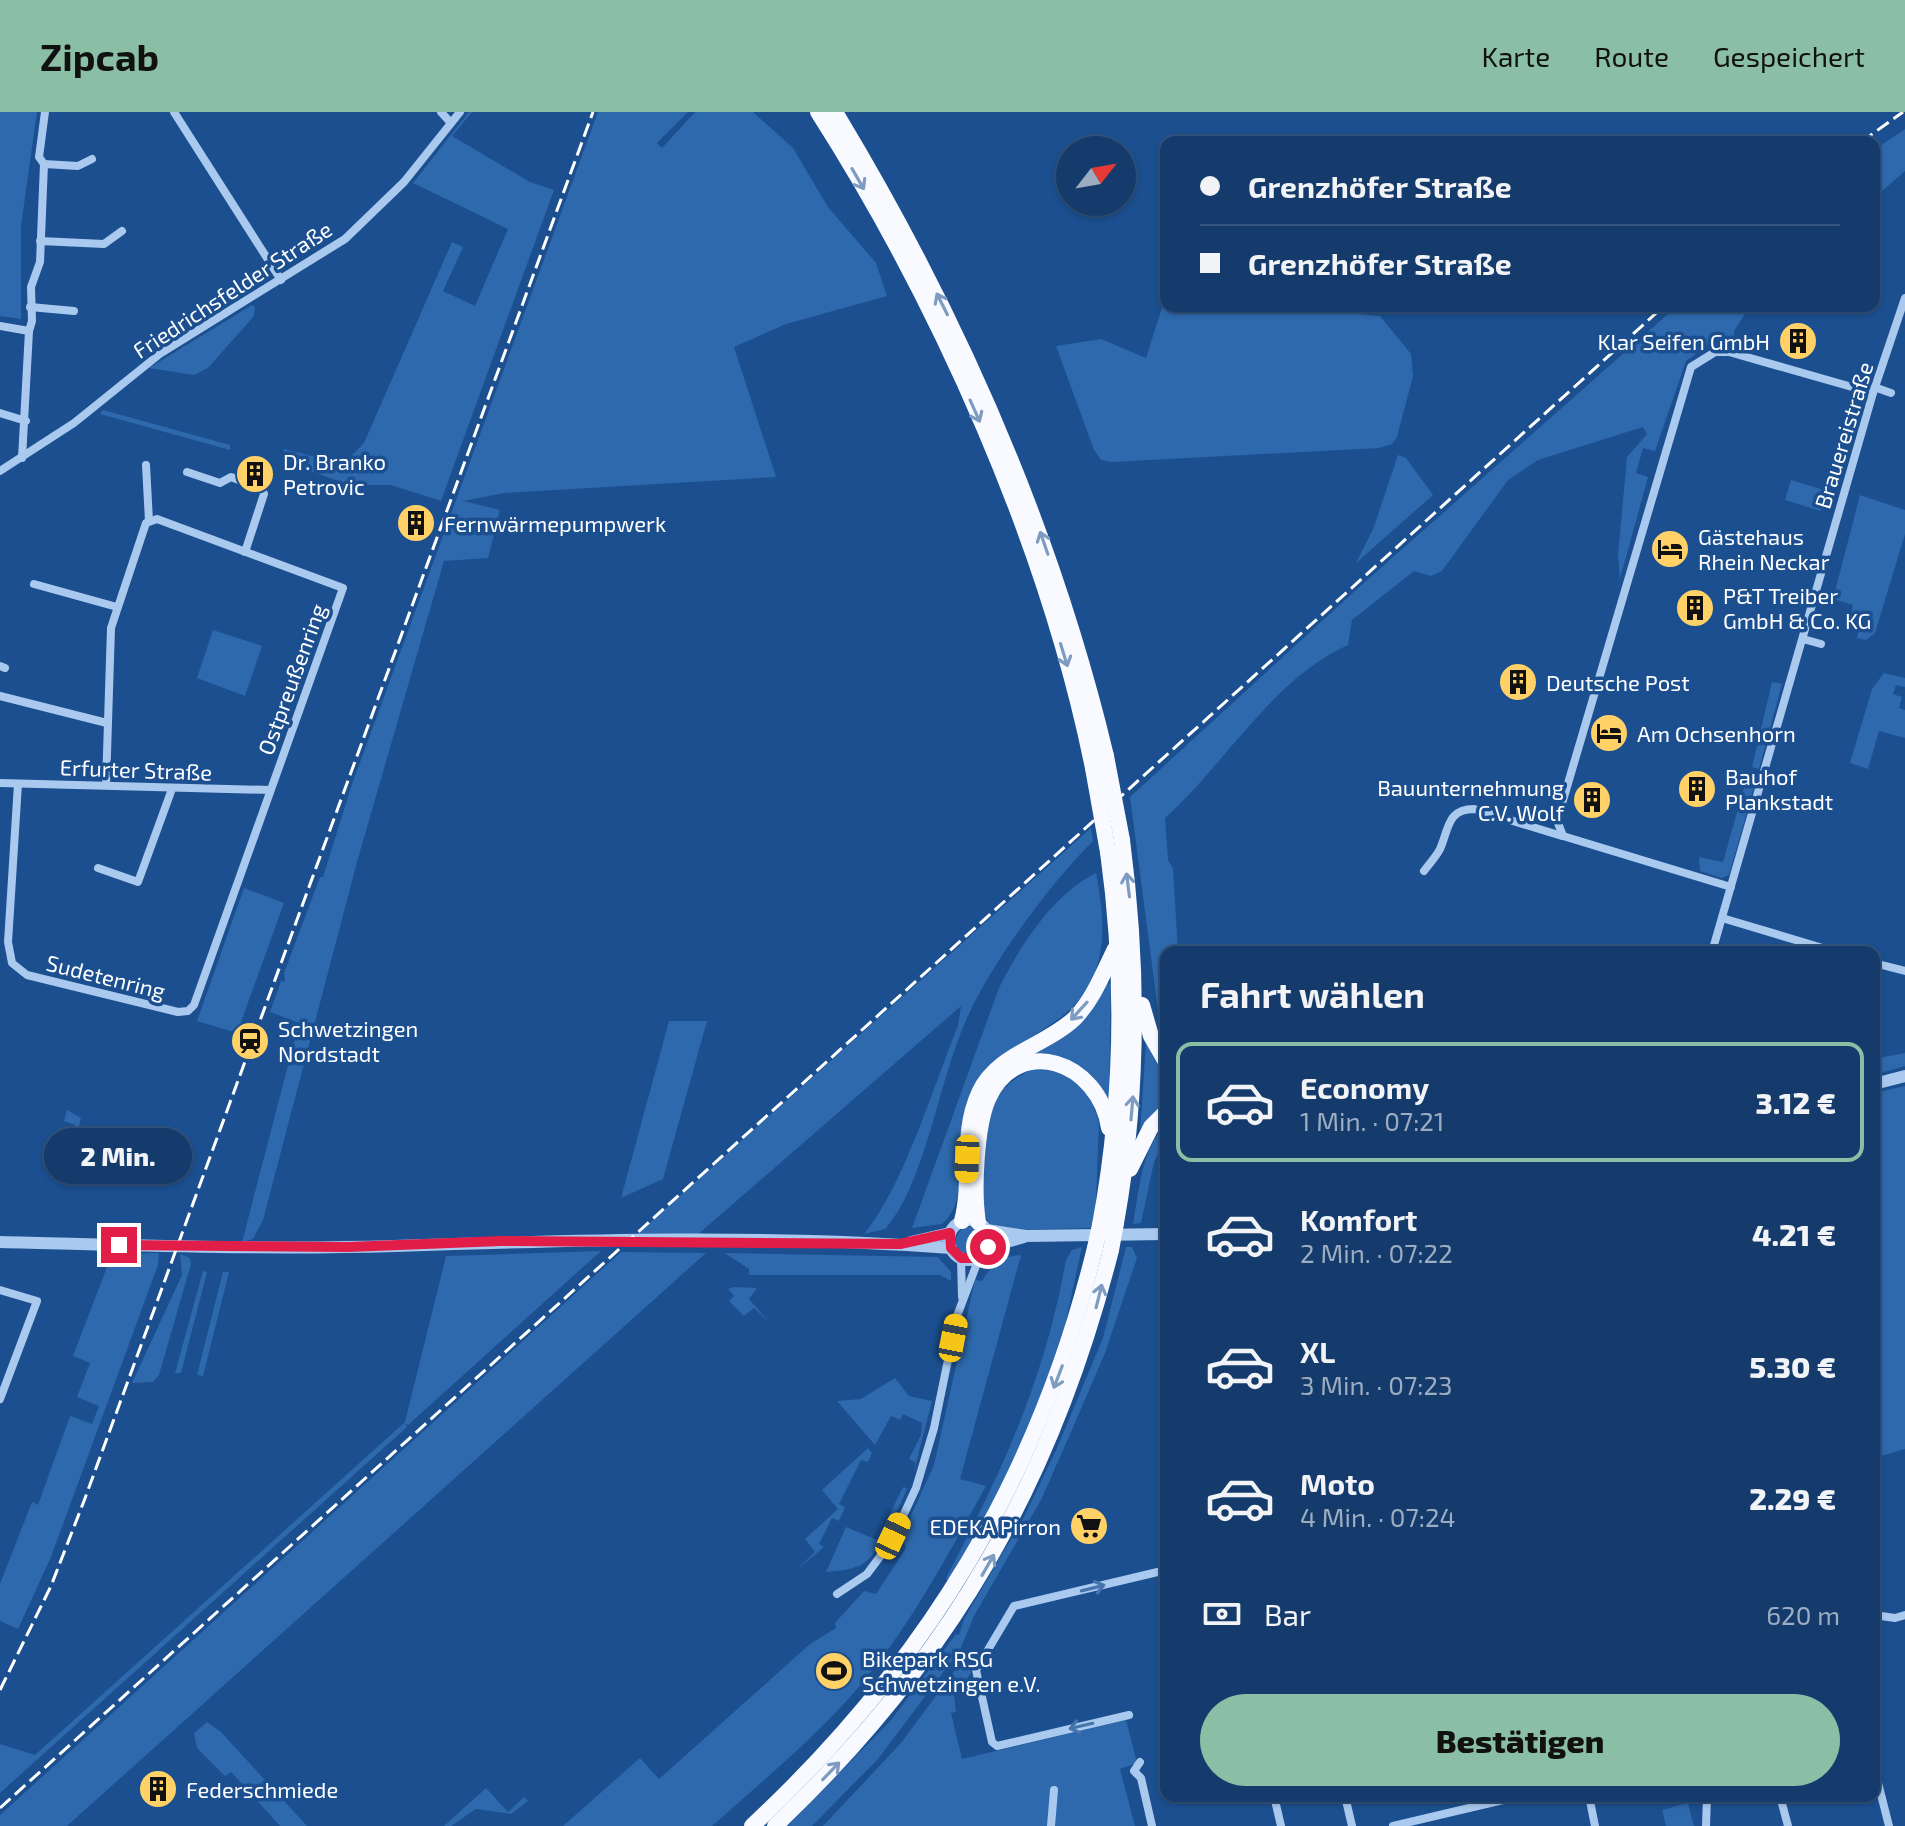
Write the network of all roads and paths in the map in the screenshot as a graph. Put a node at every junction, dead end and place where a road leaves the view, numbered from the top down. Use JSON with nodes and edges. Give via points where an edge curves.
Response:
{"nodes":[{"id":1,"x":45,"y":112,"type":"edge"},
{"id":2,"x":174,"y":112,"type":"edge"},
{"id":3,"x":441,"y":112,"type":"edge"},
{"id":4,"x":460,"y":112,"type":"edge"},
{"id":5,"x":818,"y":112,"type":"edge"},
{"id":6,"x":835,"y":112,"type":"edge"},
{"id":7,"x":451,"y":123,"type":"junction"},
{"id":8,"x":92,"y":159,"type":"dead end"},
{"id":9,"x":44,"y":164,"type":"junction"},
{"id":10,"x":122,"y":231,"type":"dead end"},
{"id":11,"x":40,"y":241,"type":"junction"},
{"id":12,"x":281,"y":280,"type":"junction"},
{"id":13,"x":1905,"y":298,"type":"edge"},
{"id":14,"x":30,"y":307,"type":"junction"},
{"id":15,"x":74,"y":311,"type":"dead end"},
{"id":16,"x":0,"y":326,"type":"edge"},
{"id":17,"x":29,"y":331,"type":"junction"},
{"id":18,"x":1874,"y":390,"type":"junction"},
{"id":19,"x":1891,"y":393,"type":"dead end"},
{"id":20,"x":0,"y":413,"type":"edge"},
{"id":21,"x":26,"y":421,"type":"junction"},
{"id":22,"x":22,"y":458,"type":"junction"},
{"id":23,"x":146,"y":465,"type":"dead end"},
{"id":24,"x":0,"y":471,"type":"edge"},
{"id":25,"x":187,"y":472,"type":"dead end"},
{"id":26,"x":149,"y":521,"type":"junction"},
{"id":27,"x":245,"y":552,"type":"junction"},
{"id":28,"x":34,"y":584,"type":"dead end"},
{"id":29,"x":117,"y":607,"type":"junction"},
{"id":30,"x":1803,"y":639,"type":"junction"},
{"id":31,"x":1821,"y":644,"type":"dead end"},
{"id":32,"x":0,"y":696,"type":"edge"},
{"id":33,"x":107,"y":723,"type":"junction"},
{"id":34,"x":0,"y":783,"type":"edge"},
{"id":35,"x":18,"y":784,"type":"junction"},
{"id":36,"x":106,"y":785,"type":"junction"},
{"id":37,"x":172,"y":789,"type":"junction"},
{"id":38,"x":270,"y":790,"type":"junction"},
{"id":39,"x":1563,"y":836,"type":"junction"},
{"id":40,"x":98,"y":868,"type":"dead end"},
{"id":41,"x":1424,"y":871,"type":"dead end"},
{"id":42,"x":1731,"y":887,"type":"junction"},
{"id":43,"x":1722,"y":918,"type":"junction"},
{"id":44,"x":1117,"y":943,"type":"junction"},
{"id":45,"x":1714,"y":946,"type":"edge"},
{"id":46,"x":1816,"y":946,"type":"edge"},
{"id":47,"x":1880,"y":965,"type":"edge"},
{"id":48,"x":1905,"y":971,"type":"edge"},
{"id":49,"x":1136,"y":984,"type":"junction"},
{"id":50,"x":1160,"y":1052,"type":"edge"},
{"id":51,"x":1905,"y":1076,"type":"edge"},
{"id":52,"x":1880,"y":1082,"type":"edge"},
{"id":53,"x":1160,"y":1119,"type":"edge"},
{"id":54,"x":1112,"y":1145,"type":"junction"},
{"id":55,"x":1123,"y":1185,"type":"junction"},
{"id":56,"x":1108,"y":1224,"type":"junction"},
{"id":57,"x":969,"y":1226,"type":"junction"},
{"id":58,"x":1160,"y":1234,"type":"edge"},
{"id":59,"x":1026,"y":1236,"type":"junction"},
{"id":60,"x":0,"y":1242,"type":"edge"},
{"id":61,"x":900,"y":1244,"type":"junction"},
{"id":62,"x":988,"y":1247,"type":"junction"},
{"id":63,"x":1103,"y":1249,"type":"junction"},
{"id":64,"x":956,"y":1253,"type":"junction"},
{"id":65,"x":979,"y":1258,"type":"junction"},
{"id":66,"x":0,"y":1290,"type":"edge"},
{"id":67,"x":962,"y":1303,"type":"junction"},
{"id":68,"x":0,"y":1399,"type":"edge"},
{"id":69,"x":1160,"y":1571,"type":"edge"},
{"id":70,"x":837,"y":1594,"type":"dead end"},
{"id":71,"x":1905,"y":1615,"type":"edge"},
{"id":72,"x":1880,"y":1616,"type":"edge"},
{"id":73,"x":1129,"y":1715,"type":"dead end"},
{"id":74,"x":1140,"y":1762,"type":"dead end"},
{"id":75,"x":1054,"y":1790,"type":"dead end"},
{"id":76,"x":1880,"y":1791,"type":"edge"},
{"id":77,"x":1275,"y":1802,"type":"edge"},
{"id":78,"x":1346,"y":1802,"type":"edge"},
{"id":79,"x":1495,"y":1802,"type":"edge"},
{"id":80,"x":1590,"y":1802,"type":"edge"},
{"id":81,"x":1707,"y":1802,"type":"edge"},
{"id":82,"x":1782,"y":1802,"type":"edge"},
{"id":83,"x":752,"y":1826,"type":"edge"},
{"id":84,"x":775,"y":1826,"type":"edge"},
{"id":85,"x":1051,"y":1826,"type":"edge"},
{"id":86,"x":1152,"y":1826,"type":"edge"},
{"id":87,"x":1281,"y":1826,"type":"edge"},
{"id":88,"x":1352,"y":1826,"type":"edge"},
{"id":89,"x":1393,"y":1826,"type":"edge"},
{"id":90,"x":1595,"y":1826,"type":"edge"},
{"id":91,"x":1706,"y":1826,"type":"edge"},
{"id":92,"x":1788,"y":1826,"type":"edge"},
{"id":93,"x":1889,"y":1826,"type":"edge"}],
"edges":[{"from":1,"to":9,"type":"street","via":[[39,157]]},
{"from":2,"to":12,"type":"street"},
{"from":3,"to":7,"type":"street"},
{"from":4,"to":7,"type":"street","name":"Friedrichsfelder Straße"},
{"from":5,"to":44,"type":"highway","one_way":true,"bridge":true,"via":[[907,269],[976,413],[1050,611],[1093,768]]},
{"from":49,"to":6,"type":"highway","one_way":true,"bridge":true,"via":[[1122,840],[1106,756],[1065,604],[991,407],[923,265]]},
{"from":7,"to":12,"type":"street","name":"Friedrichsfelder Straße","via":[[370,218]]},
{"from":8,"to":9,"type":"street","via":[[78,166]]},
{"from":9,"to":11,"type":"street"},
{"from":10,"to":11,"type":"street","via":[[104,244]]},
{"from":11,"to":14,"type":"street"},
{"from":12,"to":22,"type":"street","name":"Friedrichsfelder Straße","via":[[161,353]]},
{"from":13,"to":18,"type":"street","name":"Brauereistraße"},
{"from":14,"to":15,"type":"street"},
{"from":14,"to":17,"type":"street"},
{"from":16,"to":17,"type":"street"},
{"from":17,"to":21,"type":"street"},
{"from":18,"to":19,"type":"street"},
{"from":18,"to":30,"type":"street","name":"Brauereistraße"},
{"from":18,"to":39,"type":"street","via":[[1729,352],[1704,356],[1691,367],[1561,807],[1558,823]]},
{"from":20,"to":21,"type":"street"},
{"from":21,"to":22,"type":"street"},
{"from":22,"to":24,"type":"street","name":"Friedrichsfelder Straße"},
{"from":23,"to":26,"type":"street"},
{"from":25,"to":27,"type":"street","via":[[220,483],[231,477],[262,489]]},
{"from":26,"to":27,"type":"street","name":"Ostpreußenring","via":[[157,519]]},
{"from":26,"to":29,"type":"street"},
{"from":27,"to":38,"type":"street","name":"Ostpreußenring","via":[[343,588]]},
{"from":28,"to":29,"type":"street"},
{"from":29,"to":33,"type":"street","via":[[111,628]]},
{"from":30,"to":31,"type":"street"},
{"from":30,"to":42,"type":"street","name":"Brauereistraße"},
{"from":32,"to":33,"type":"street"},
{"from":33,"to":36,"type":"street"},
{"from":34,"to":35,"type":"street","name":"Erfurter Straße"},
{"from":35,"to":36,"type":"street","name":"Erfurter Straße"},
{"from":35,"to":38,"type":"street","name":"Sudetenring","via":[[8,942],[12,963],[27,975],[182,1013],[194,1005]]},
{"from":36,"to":37,"type":"street","name":"Erfurter Straße"},
{"from":37,"to":38,"type":"street","name":"Erfurter Straße"},
{"from":37,"to":40,"type":"street","via":[[138,882]]},
{"from":39,"to":41,"type":"street","via":[[1461,809]]},
{"from":39,"to":42,"type":"street"},
{"from":42,"to":43,"type":"street","name":"Brauereistraße"},
{"from":43,"to":45,"type":"street","name":"Brauereistraße"},
{"from":43,"to":46,"type":"street"},
{"from":44,"to":54,"type":"highway"},
{"from":44,"to":57,"type":"highway","one_way":true,"via":[[1098,986],[1074,1018],[1000,1066],[978,1094],[970,1119]]},
{"from":47,"to":48,"type":"street"},
{"from":49,"to":50,"type":"highway"},
{"from":55,"to":49,"type":"highway","one_way":true,"via":[[1135,1069]]},
{"from":51,"to":52,"type":"street"},
{"from":53,"to":55,"type":"highway","via":[[1143,1140]]},
{"from":54,"to":56,"type":"highway"},
{"from":54,"to":57,"type":"highway","via":[[1100,1096],[1081,1074],[1049,1062],[1019,1068],[988,1100]]},
{"from":55,"to":56,"type":"highway"},
{"from":56,"to":63,"type":"highway","bridge":true},
{"from":57,"to":59,"type":"street"},
{"from":57,"to":61,"type":"street"},
{"from":57,"to":62,"type":"street"},
{"from":57,"to":64,"type":"street"},
{"from":58,"to":59,"type":"street"},
{"from":59,"to":62,"type":"street"},
{"from":60,"to":61,"type":"street","via":[[324,1247],[501,1241]]},
{"from":61,"to":64,"type":"street"},
{"from":62,"to":65,"type":"street"},
{"from":63,"to":83,"type":"highway","one_way":true,"via":[[1051,1395],[1002,1505],[958,1584],[857,1720]]},
{"from":84,"to":63,"type":"highway","one_way":true,"via":[[883,1713],[983,1573],[1061,1413],[1093,1319]]},
{"from":64,"to":65,"type":"street"},
{"from":64,"to":67,"type":"street"},
{"from":65,"to":67,"type":"street"},
{"from":66,"to":68,"type":"street","via":[[37,1301]]},
{"from":67,"to":70,"type":"street","via":[[916,1488],[891,1542],[867,1574]]},
{"from":73,"to":69,"type":"street","one_way":true,"via":[[997,1746],[976,1670],[1014,1606]]},
{"from":71,"to":72,"type":"street"},
{"from":74,"to":86,"type":"street","via":[[1134,1771],[1141,1778]]},
{"from":75,"to":85,"type":"street"},
{"from":76,"to":93,"type":"street"},
{"from":77,"to":87,"type":"street"},
{"from":78,"to":88,"type":"street"},
{"from":79,"to":89,"type":"street"},
{"from":80,"to":90,"type":"street"},
{"from":81,"to":91,"type":"street"},
{"from":82,"to":92,"type":"street"}]}
